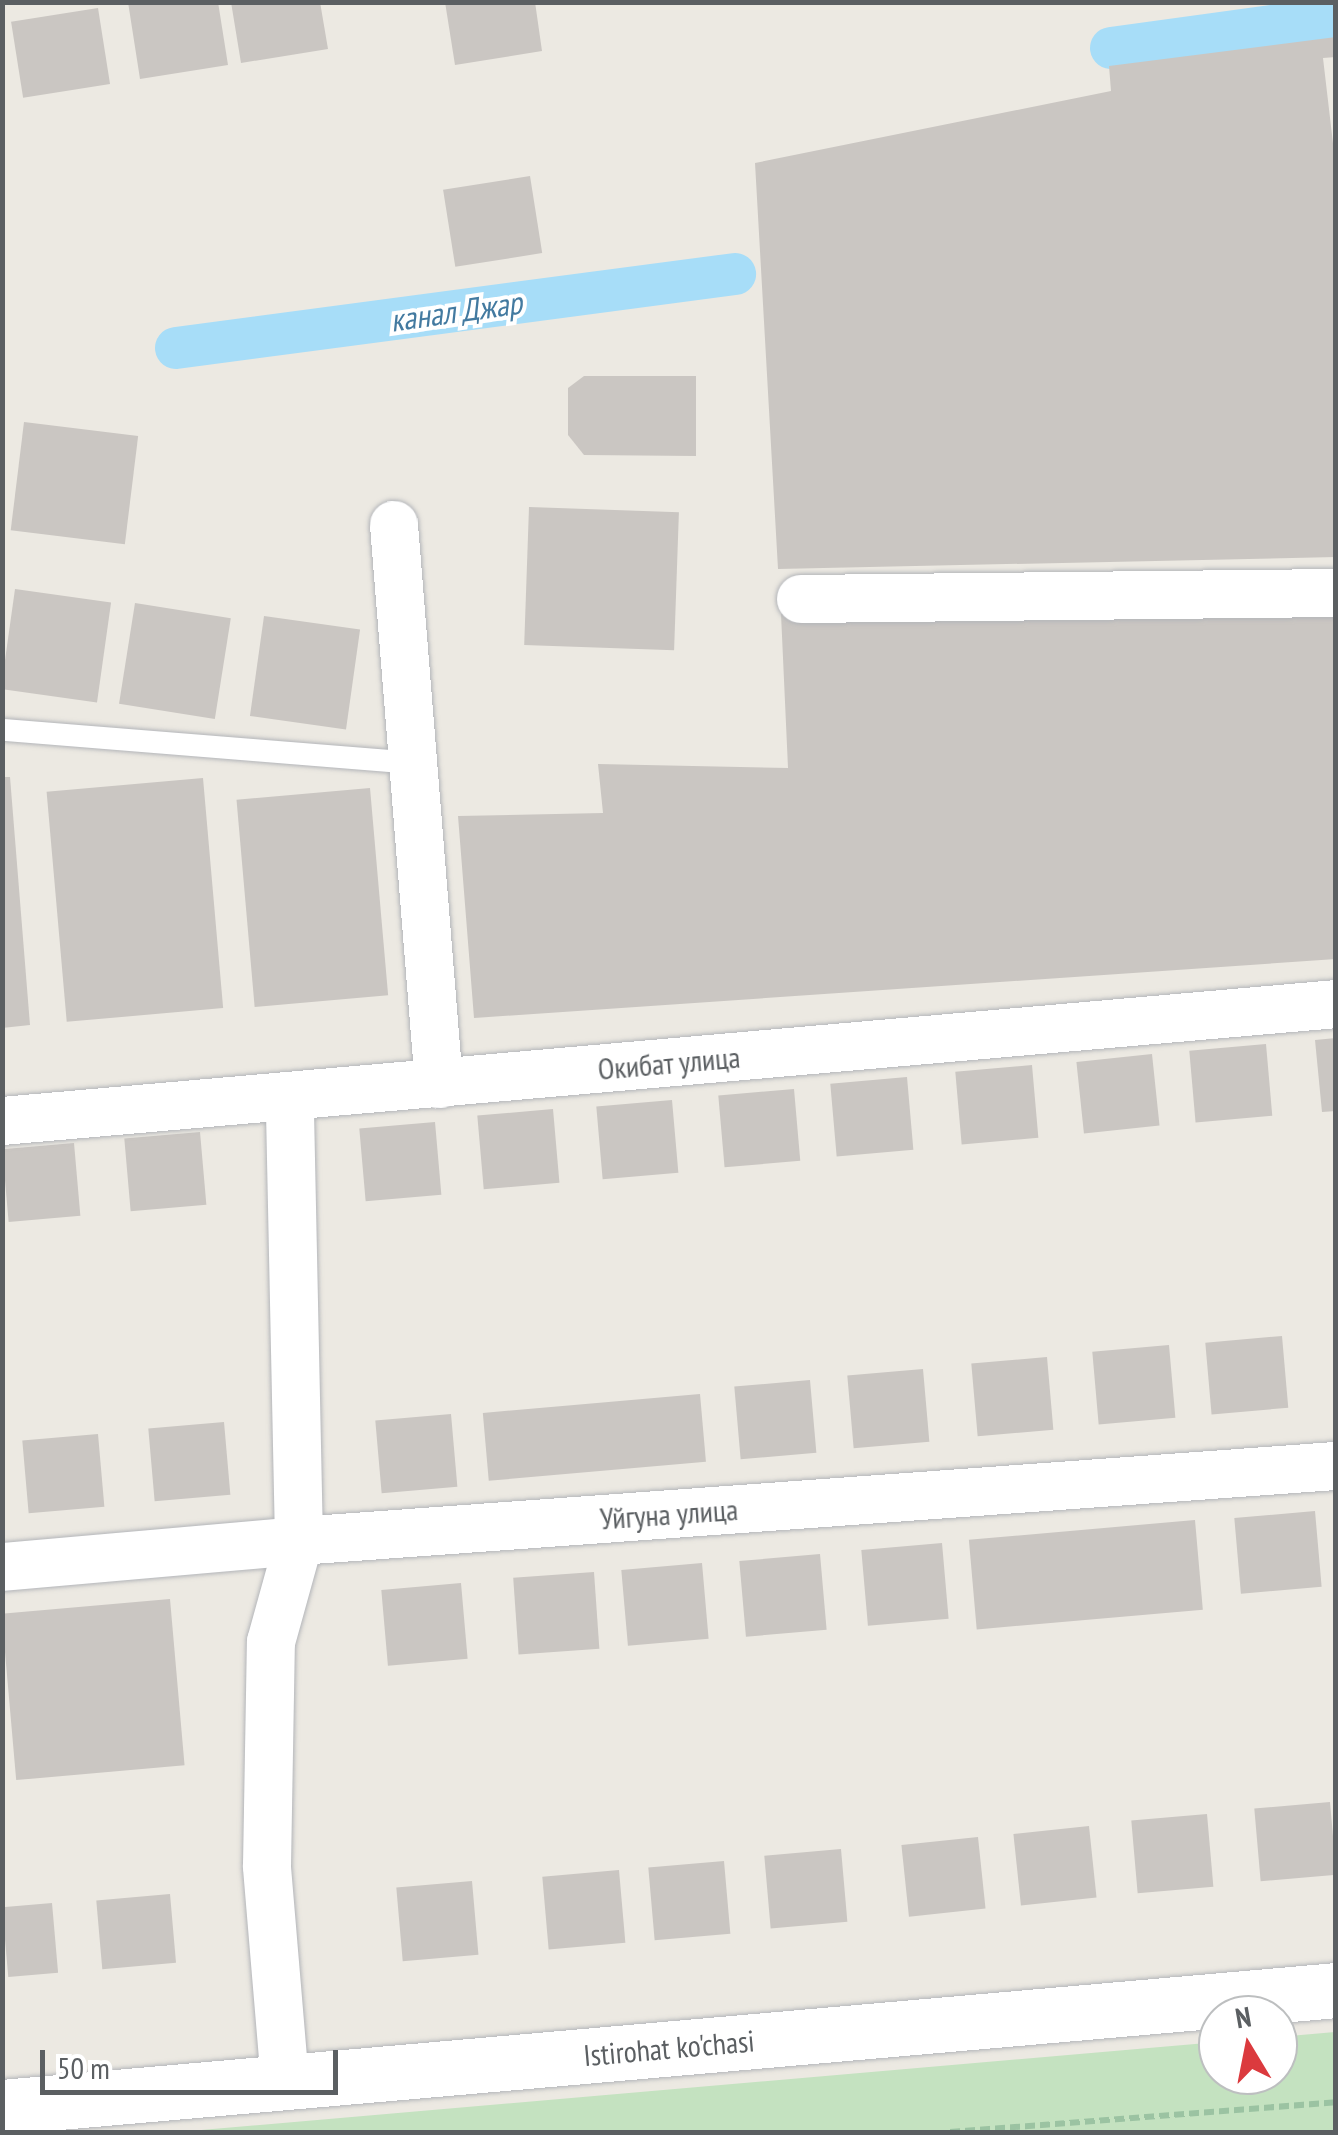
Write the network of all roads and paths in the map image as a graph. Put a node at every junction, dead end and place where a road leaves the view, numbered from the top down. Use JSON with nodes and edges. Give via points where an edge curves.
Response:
{"nodes":[{"id":1,"x":394,"y":525,"type":"dead end"},
{"id":2,"x":1336,"y":593,"type":"edge"},
{"id":3,"x":801,"y":600,"type":"dead end"},
{"id":4,"x":5,"y":730,"type":"dead end"},
{"id":5,"x":413,"y":763,"type":"junction"},
{"id":6,"x":1336,"y":1004,"type":"edge"},
{"id":7,"x":439,"y":1084,"type":"junction"},
{"id":8,"x":290,"y":1096,"type":"junction"},
{"id":9,"x":2,"y":1121,"type":"edge"},
{"id":10,"x":1336,"y":1466,"type":"edge"},
{"id":11,"x":299,"y":1541,"type":"junction"},
{"id":12,"x":2,"y":1568,"type":"edge"},
{"id":13,"x":1336,"y":1990,"type":"edge"},
{"id":14,"x":285,"y":2082,"type":"junction"},
{"id":15,"x":1336,"y":2102,"type":"edge"},
{"id":16,"x":2,"y":2107,"type":"edge"},
{"id":17,"x":950,"y":2132,"type":"edge"}],
"edges":[{"from":1,"to":5,"type":"street"},
{"from":2,"to":3,"type":"street"},
{"from":4,"to":5,"type":"lane"},
{"from":5,"to":7,"type":"street"},
{"from":6,"to":7,"type":"street","name":"Окибат улица"},
{"from":7,"to":8,"type":"street","name":"Окибат улица"},
{"from":8,"to":9,"type":"street","name":"Окибат улица"},
{"from":8,"to":11,"type":"street"},
{"from":10,"to":11,"type":"street","name":"Уйгуна улица"},
{"from":11,"to":12,"type":"street","name":"Уйгуна улица"},
{"from":11,"to":14,"type":"street","via":[[271,1642],[267,1866]]},
{"from":13,"to":14,"type":"main road","name":"Istirohat ko'chasi"},
{"from":14,"to":16,"type":"main road","name":"Istirohat ko'chasi"},
{"from":15,"to":17,"type":"path"}]}
